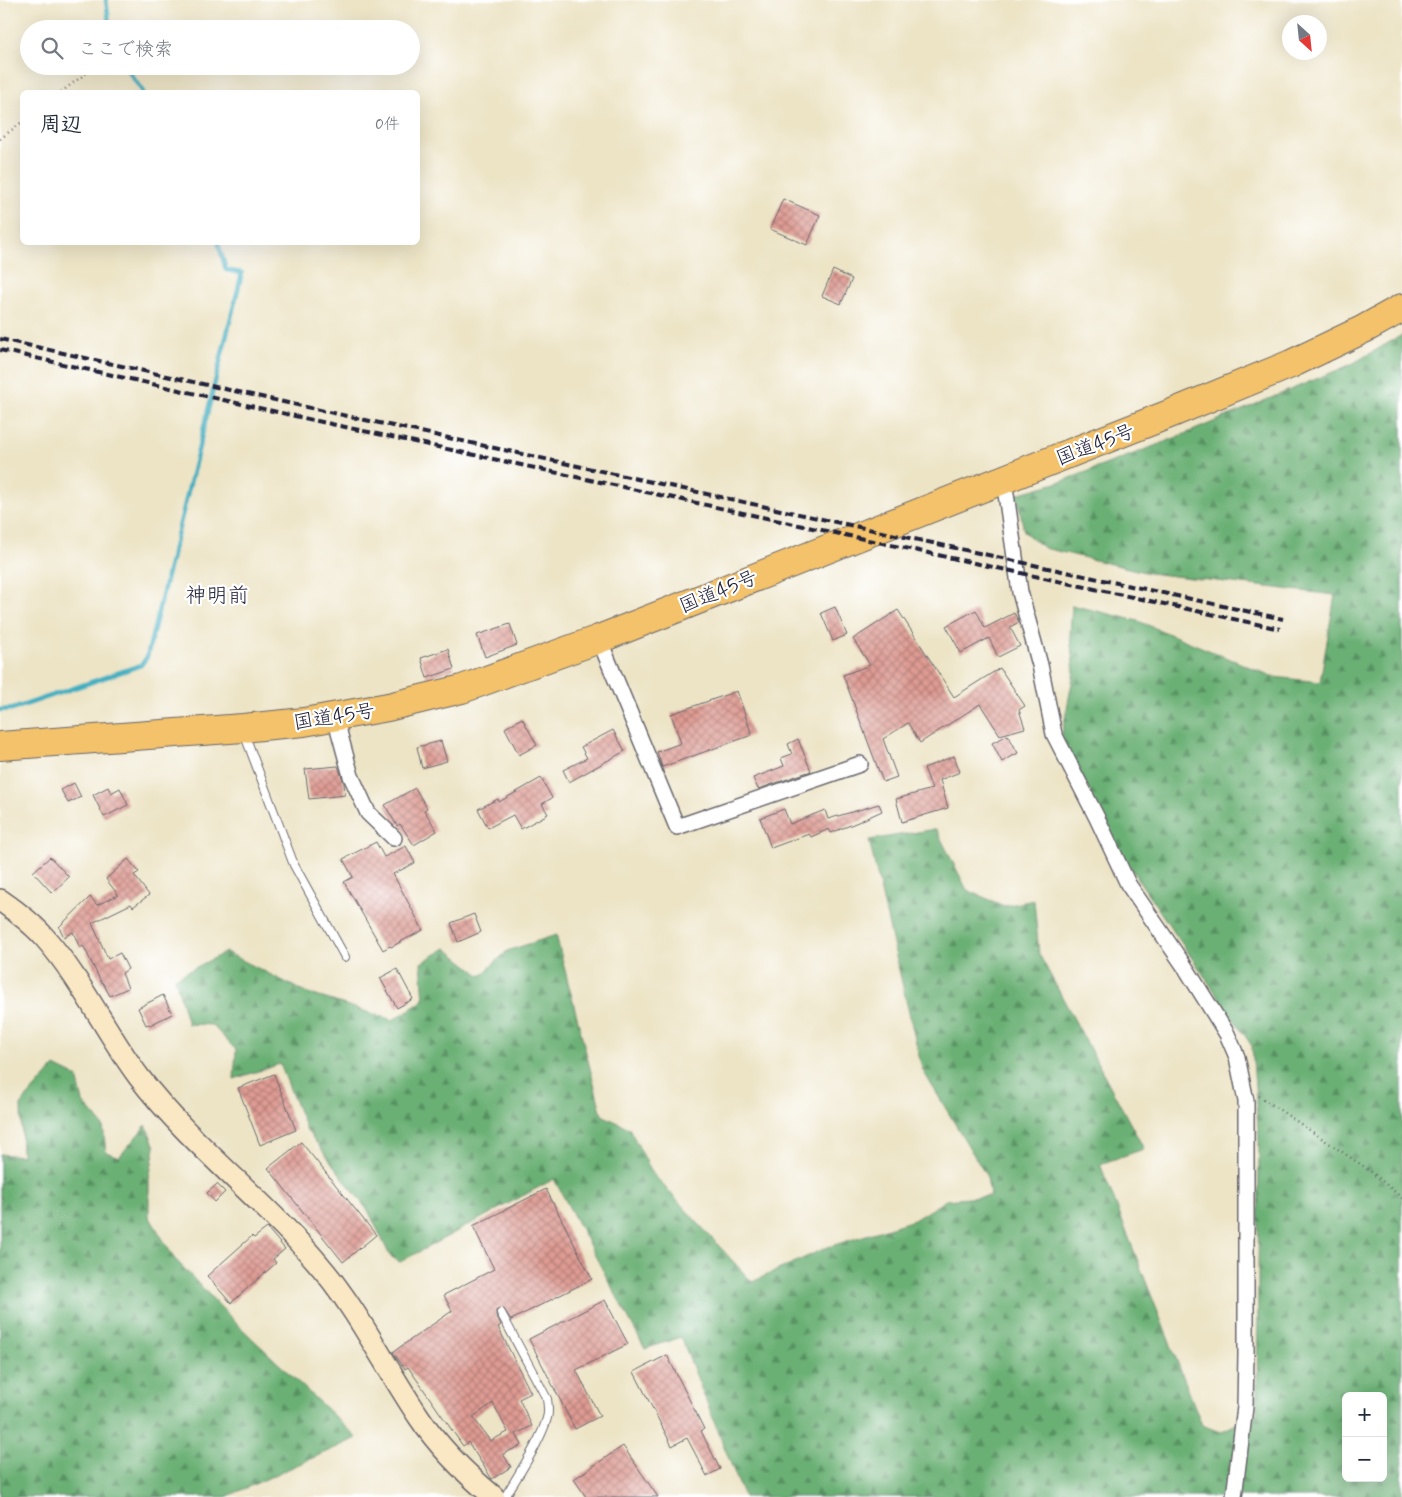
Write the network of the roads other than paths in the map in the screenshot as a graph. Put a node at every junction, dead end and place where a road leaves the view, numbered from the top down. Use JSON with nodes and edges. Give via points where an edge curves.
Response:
{"nodes":[{"id":1,"x":1402,"y":308,"type":"edge"},
{"id":2,"x":1004,"y":480,"type":"junction"},
{"id":3,"x":599,"y":639,"type":"junction"},
{"id":4,"x":336,"y":717,"type":"junction"},
{"id":5,"x":242,"y":728,"type":"junction"},
{"id":6,"x":0,"y":746,"type":"edge"},
{"id":7,"x":860,"y":764,"type":"dead end"},
{"id":8,"x":394,"y":838,"type":"dead end"},
{"id":9,"x":0,"y":900,"type":"edge"},
{"id":10,"x":346,"y":957,"type":"dead end"},
{"id":11,"x":502,"y":1314,"type":"dead end"},
{"id":12,"x":494,"y":1497,"type":"edge"},
{"id":13,"x":505,"y":1497,"type":"edge"},
{"id":14,"x":1234,"y":1497,"type":"edge"}],
"edges":[{"from":1,"to":2,"type":"highway","name":"国道45号","via":[[1291,364]]},
{"from":2,"to":3,"type":"highway","name":"国道45号"},
{"from":2,"to":14,"type":"street","via":[[1020,592],[1054,734],[1128,884],[1187,970],[1227,1034],[1237,1057],[1246,1101],[1247,1164],[1245,1407]]},
{"from":3,"to":4,"type":"highway","name":"国道45号","via":[[462,689]]},
{"from":3,"to":7,"type":"street","via":[[677,827]]},
{"from":4,"to":5,"type":"highway","name":"国道45号"},
{"from":4,"to":8,"type":"street","via":[[351,776],[368,813]]},
{"from":5,"to":6,"type":"highway","name":"国道45号"},
{"from":5,"to":10,"type":"lane","via":[[294,865]]},
{"from":9,"to":12,"type":"street","via":[[44,937],[136,1072],[172,1118],[315,1260],[341,1292],[420,1419],[468,1475]]},
{"from":11,"to":13,"type":"lane","via":[[548,1406],[543,1429]]}]}
